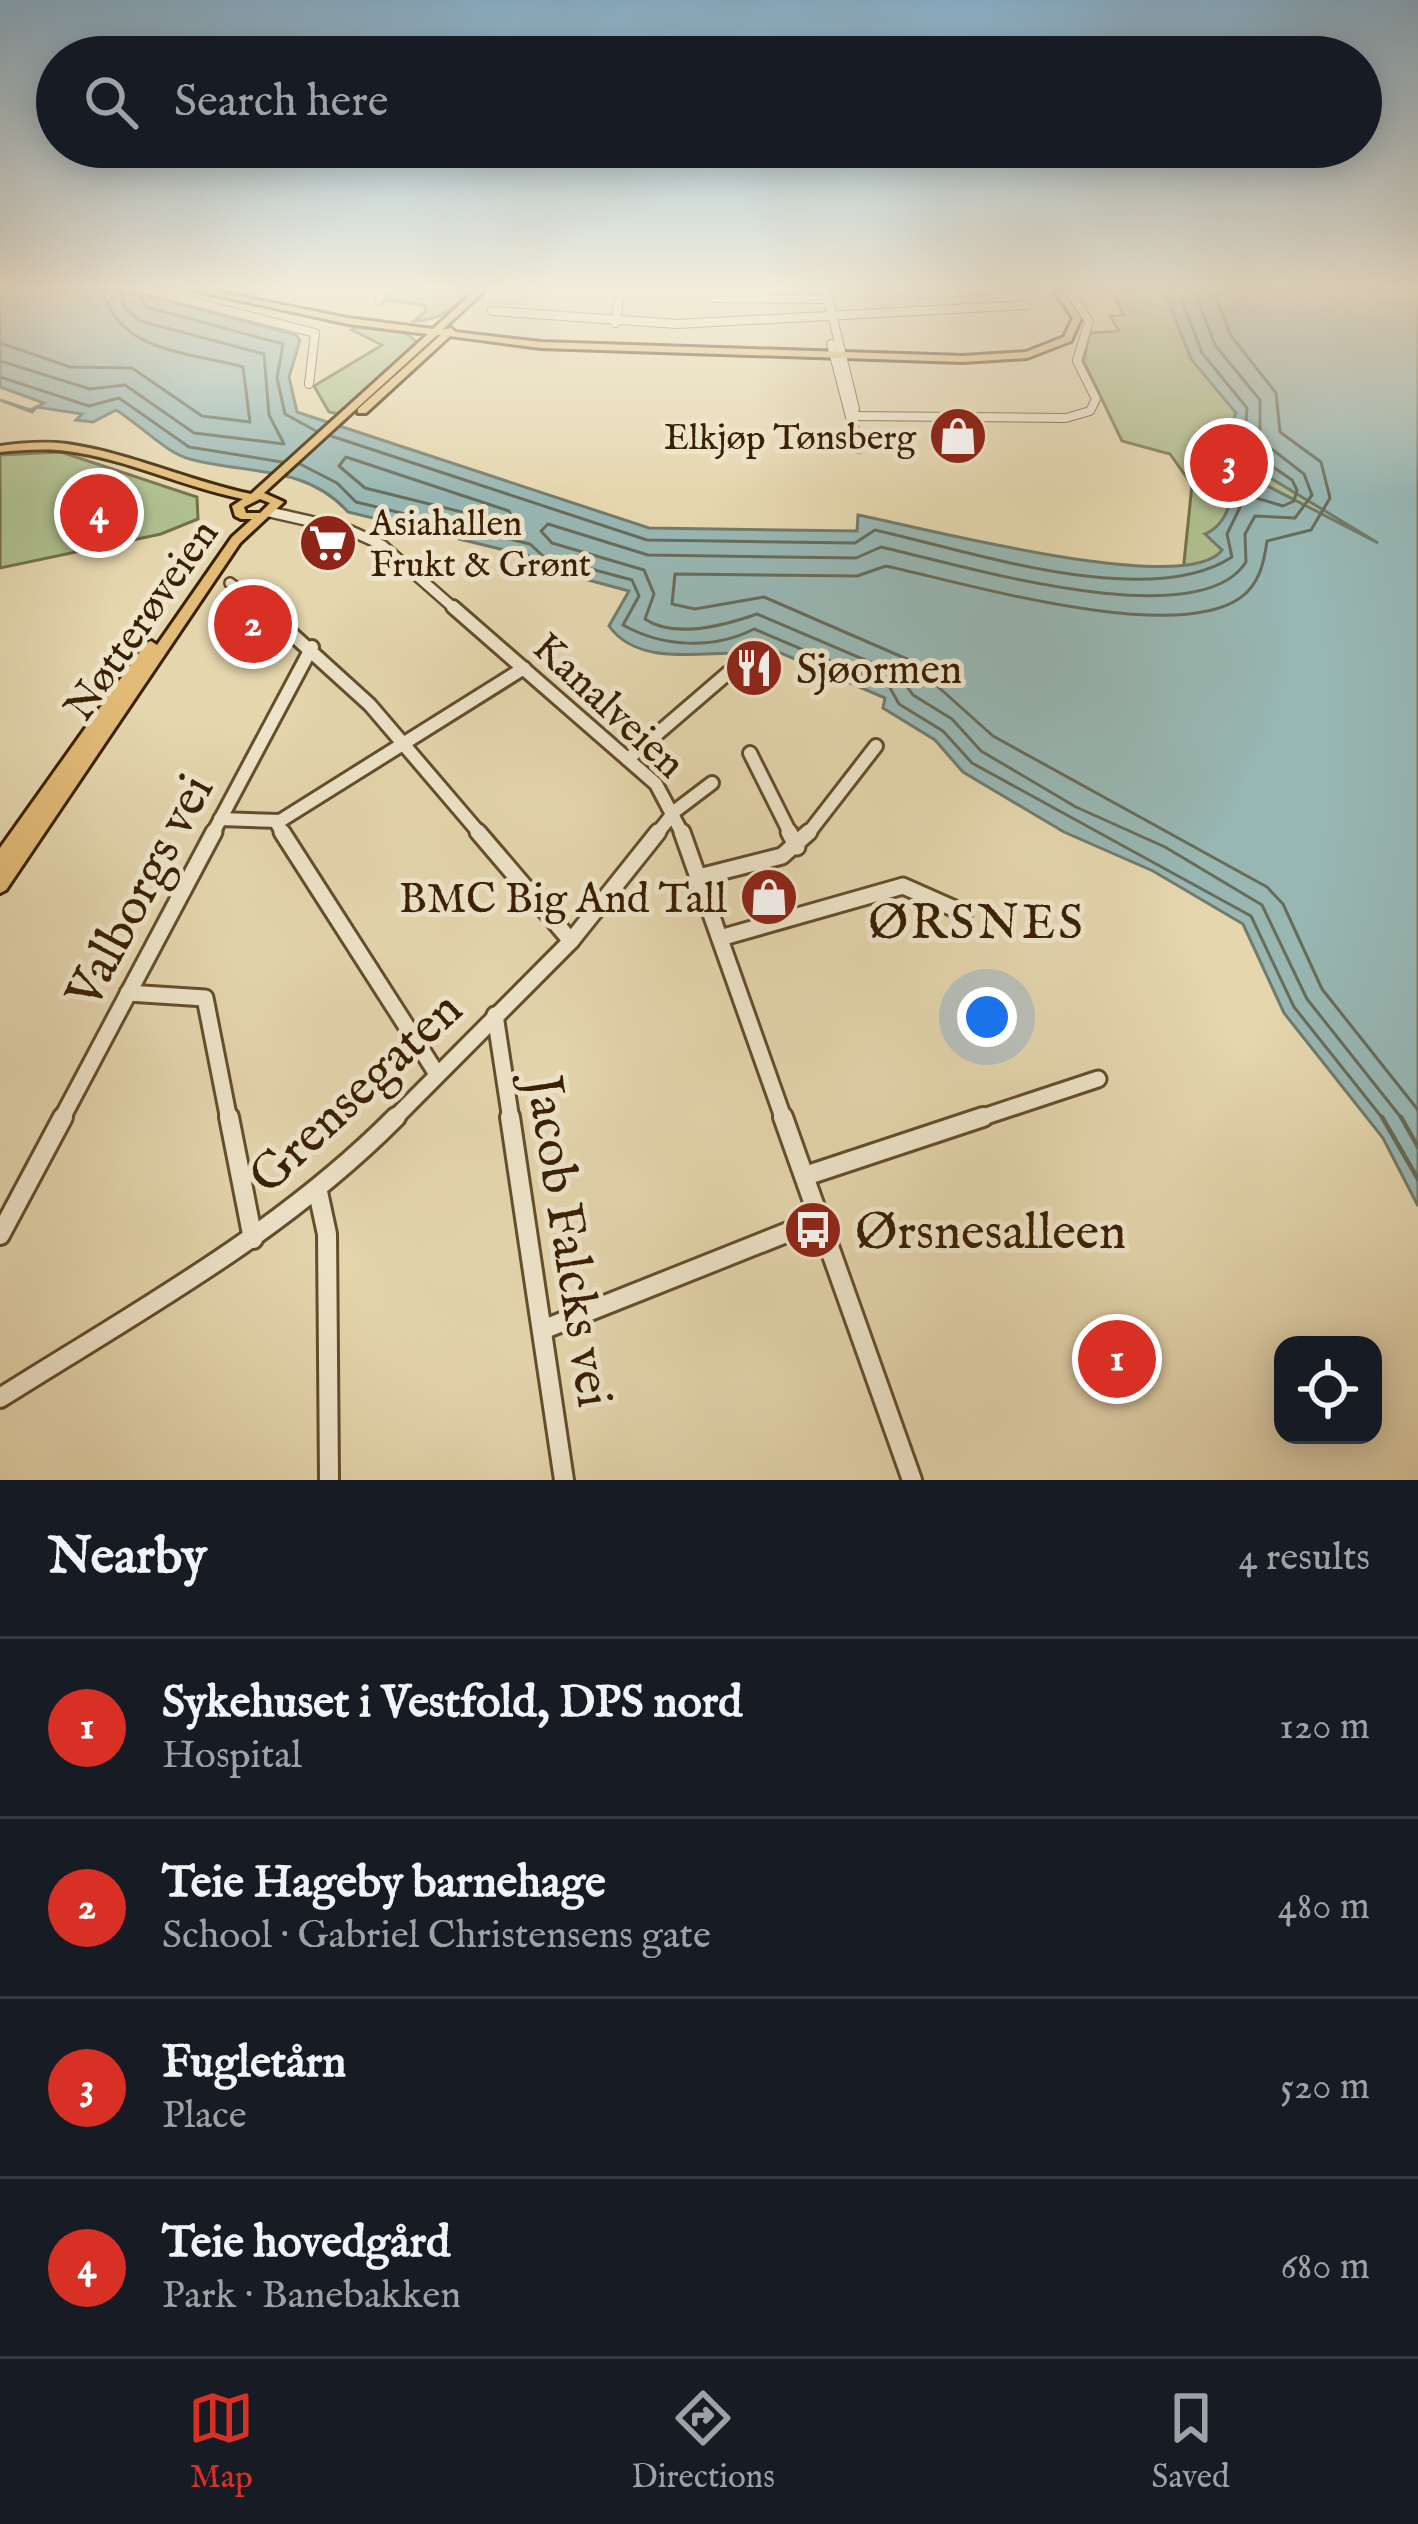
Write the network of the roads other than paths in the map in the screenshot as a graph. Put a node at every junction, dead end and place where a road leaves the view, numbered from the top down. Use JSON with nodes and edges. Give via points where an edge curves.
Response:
{"nodes":[{"id":1,"x":312,"y":359,"type":"edge"},
{"id":2,"x":413,"y":359,"type":"edge"},
{"id":3,"x":415,"y":359,"type":"edge"},
{"id":4,"x":839,"y":359,"type":"edge"},
{"id":5,"x":1078,"y":359,"type":"edge"},
{"id":6,"x":309,"y":384,"type":"dead end"},
{"id":7,"x":352,"y":416,"type":"junction"},
{"id":8,"x":852,"y":416,"type":"junction"},
{"id":9,"x":858,"y":447,"type":"dead end"},
{"id":10,"x":0,"y":449,"type":"edge"},
{"id":11,"x":184,"y":481,"type":"junction"},
{"id":12,"x":280,"y":482,"type":"junction"},
{"id":13,"x":252,"y":496,"type":"junction"},
{"id":14,"x":272,"y":506,"type":"junction"},
{"id":15,"x":238,"y":512,"type":"junction"},
{"id":16,"x":230,"y":583,"type":"dead end"},
{"id":17,"x":312,"y":647,"type":"junction"},
{"id":18,"x":524,"y":668,"type":"junction"},
{"id":19,"x":728,"y":673,"type":"dead end"},
{"id":20,"x":406,"y":742,"type":"junction"},
{"id":21,"x":876,"y":746,"type":"dead end"},
{"id":22,"x":750,"y":753,"type":"dead end"},
{"id":23,"x":628,"y":759,"type":"junction"},
{"id":24,"x":712,"y":783,"type":"dead end"},
{"id":25,"x":675,"y":811,"type":"junction"},
{"id":26,"x":220,"y":819,"type":"junction"},
{"id":27,"x":276,"y":822,"type":"junction"},
{"id":28,"x":797,"y":847,"type":"junction"},
{"id":29,"x":0,"y":862,"type":"edge"},
{"id":30,"x":699,"y":878,"type":"junction"},
{"id":31,"x":0,"y":885,"type":"edge"},
{"id":32,"x":964,"y":913,"type":"dead end"},
{"id":33,"x":720,"y":938,"type":"junction"},
{"id":34,"x":571,"y":940,"type":"junction"},
{"id":35,"x":128,"y":993,"type":"junction"},
{"id":36,"x":495,"y":1015,"type":"junction"},
{"id":37,"x":437,"y":1074,"type":"junction"},
{"id":38,"x":1098,"y":1079,"type":"dead end"},
{"id":39,"x":805,"y":1176,"type":"junction"},
{"id":40,"x":318,"y":1192,"type":"junction"},
{"id":41,"x":820,"y":1219,"type":"junction"},
{"id":42,"x":0,"y":1234,"type":"edge"},
{"id":43,"x":253,"y":1239,"type":"junction"},
{"id":44,"x":542,"y":1330,"type":"junction"},
{"id":45,"x":4,"y":1387,"type":"edge"},
{"id":46,"x":329,"y":1480,"type":"edge"},
{"id":47,"x":564,"y":1480,"type":"edge"},
{"id":48,"x":912,"y":1480,"type":"edge"}],
"edges":[{"from":1,"to":6,"type":"street"},
{"from":2,"to":7,"type":"main road"},
{"from":3,"to":7,"type":"main road"},
{"from":4,"to":8,"type":"street"},
{"from":5,"to":8,"type":"street","via":[[1095,396],[1090,411],[1066,418]]},
{"from":7,"to":12,"type":"main road"},
{"from":8,"to":9,"type":"street"},
{"from":10,"to":11,"type":"main road","via":[[73,445]]},
{"from":11,"to":13,"type":"main road"},
{"from":11,"to":15,"type":"main road"},
{"from":12,"to":13,"type":"main road","name":"Nøtterøveien"},
{"from":12,"to":14,"type":"main road","name":"Nøtterøveien"},
{"from":13,"to":14,"type":"main road"},
{"from":13,"to":15,"type":"main road","name":"Nøtterøveien"},
{"from":14,"to":15,"type":"main road"},
{"from":14,"to":18,"type":"street","name":"Kanalveien","via":[[382,545]]},
{"from":14,"to":31,"type":"main road","name":"Nøtterøveien","via":[[236,540]]},
{"from":15,"to":29,"type":"main road","name":"Nøtterøveien"},
{"from":16,"to":17,"type":"street"},
{"from":17,"to":20,"type":"street"},
{"from":17,"to":26,"type":"street","name":"Valborgs vei"},
{"from":18,"to":20,"type":"street"},
{"from":18,"to":23,"type":"street","name":"Kanalveien"},
{"from":19,"to":23,"type":"street"},
{"from":20,"to":27,"type":"street"},
{"from":20,"to":34,"type":"street"},
{"from":21,"to":28,"type":"street"},
{"from":22,"to":28,"type":"street"},
{"from":23,"to":25,"type":"street","name":"Kanalveien"},
{"from":24,"to":25,"type":"street","name":"Grensegaten"},
{"from":25,"to":30,"type":"street"},
{"from":25,"to":34,"type":"street","name":"Grensegaten"},
{"from":26,"to":27,"type":"street"},
{"from":26,"to":35,"type":"street","name":"Valborgs vei"},
{"from":27,"to":37,"type":"street"},
{"from":28,"to":30,"type":"street"},
{"from":30,"to":33,"type":"street"},
{"from":32,"to":33,"type":"street","via":[[904,886]]},
{"from":33,"to":39,"type":"street"},
{"from":34,"to":36,"type":"street","name":"Grensegaten"},
{"from":35,"to":42,"type":"street","name":"Valborgs vei"},
{"from":35,"to":43,"type":"street","via":[[205,998]]},
{"from":36,"to":37,"type":"street","name":"Grensegaten"},
{"from":36,"to":44,"type":"street","name":"Jacob Falcks vei"},
{"from":37,"to":40,"type":"street","name":"Grensegaten"},
{"from":38,"to":39,"type":"street"},
{"from":39,"to":41,"type":"street"},
{"from":40,"to":43,"type":"street","name":"Grensegaten"},
{"from":40,"to":46,"type":"street","via":[[327,1234]]},
{"from":41,"to":44,"type":"street"},
{"from":41,"to":48,"type":"street"},
{"from":43,"to":45,"type":"street","name":"Grensegaten"},
{"from":44,"to":47,"type":"street","name":"Jacob Falcks vei"}]}
